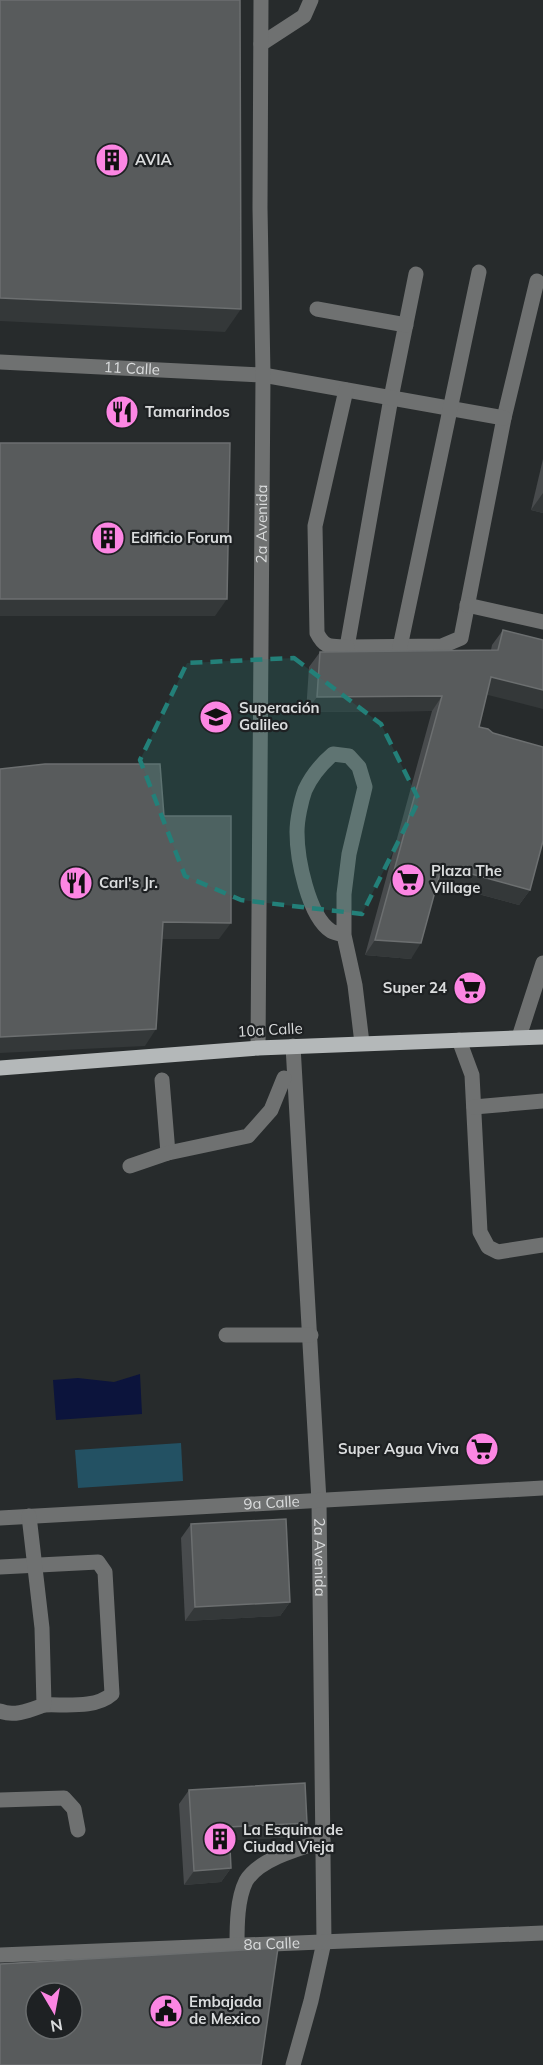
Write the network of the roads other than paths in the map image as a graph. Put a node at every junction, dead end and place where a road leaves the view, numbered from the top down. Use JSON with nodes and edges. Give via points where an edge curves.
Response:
{"nodes":[{"id":1,"x":261,"y":0,"type":"edge"},
{"id":2,"x":311,"y":0,"type":"edge"},
{"id":3,"x":261,"y":44,"type":"junction"},
{"id":4,"x":479,"y":272,"type":"dead end"},
{"id":5,"x":416,"y":274,"type":"dead end"},
{"id":6,"x":537,"y":281,"type":"dead end"},
{"id":7,"x":317,"y":309,"type":"dead end"},
{"id":8,"x":406,"y":325,"type":"junction"},
{"id":9,"x":0,"y":362,"type":"edge"},
{"id":10,"x":263,"y":375,"type":"junction"},
{"id":11,"x":346,"y":390,"type":"junction"},
{"id":12,"x":391,"y":398,"type":"junction"},
{"id":13,"x":449,"y":409,"type":"junction"},
{"id":14,"x":504,"y":418,"type":"junction"},
{"id":15,"x":467,"y":605,"type":"junction"},
{"id":16,"x":543,"y":622,"type":"edge"},
{"id":17,"x":347,"y":647,"type":"junction"},
{"id":18,"x":400,"y":647,"type":"junction"},
{"id":19,"x":344,"y":935,"type":"junction"},
{"id":20,"x":543,"y":963,"type":"edge"},
{"id":21,"x":519,"y":1037,"type":"junction"},
{"id":22,"x":543,"y":1037,"type":"edge"},
{"id":23,"x":459,"y":1041,"type":"junction"},
{"id":24,"x":362,"y":1044,"type":"junction"},
{"id":25,"x":293,"y":1046,"type":"junction"},
{"id":26,"x":258,"y":1048,"type":"junction"},
{"id":27,"x":0,"y":1068,"type":"edge"},
{"id":28,"x":284,"y":1078,"type":"dead end"},
{"id":29,"x":162,"y":1080,"type":"dead end"},
{"id":30,"x":543,"y":1101,"type":"edge"},
{"id":31,"x":474,"y":1107,"type":"junction"},
{"id":32,"x":168,"y":1153,"type":"junction"},
{"id":33,"x":130,"y":1166,"type":"dead end"},
{"id":34,"x":543,"y":1245,"type":"edge"},
{"id":35,"x":226,"y":1335,"type":"dead end"},
{"id":36,"x":311,"y":1335,"type":"junction"},
{"id":37,"x":543,"y":1488,"type":"edge"},
{"id":38,"x":319,"y":1501,"type":"junction"},
{"id":39,"x":29,"y":1516,"type":"junction"},
{"id":40,"x":0,"y":1518,"type":"edge"},
{"id":41,"x":34,"y":1564,"type":"junction"},
{"id":42,"x":0,"y":1566,"type":"edge"},
{"id":43,"x":44,"y":1705,"type":"junction"},
{"id":44,"x":0,"y":1711,"type":"edge"},
{"id":45,"x":0,"y":1800,"type":"edge"},
{"id":46,"x":78,"y":1830,"type":"dead end"},
{"id":47,"x":323,"y":1841,"type":"junction"},
{"id":48,"x":543,"y":1933,"type":"edge"},
{"id":49,"x":324,"y":1942,"type":"junction"},
{"id":50,"x":237,"y":1945,"type":"junction"},
{"id":51,"x":0,"y":1955,"type":"edge"},
{"id":52,"x":293,"y":2065,"type":"edge"}],
"edges":[{"from":1,"to":3,"type":"street","name":"2a Avenida"},
{"from":2,"to":3,"type":"street","via":[[304,16]]},
{"from":3,"to":10,"type":"street","name":"2a Avenida"},
{"from":4,"to":13,"type":"street"},
{"from":5,"to":8,"type":"street"},
{"from":6,"to":14,"type":"street"},
{"from":7,"to":8,"type":"street"},
{"from":8,"to":12,"type":"street"},
{"from":9,"to":10,"type":"street","name":"11 Calle"},
{"from":10,"to":11,"type":"street","name":"11 Calle"},
{"from":10,"to":26,"type":"street","name":"2a Avenida"},
{"from":11,"to":12,"type":"street","name":"11 Calle"},
{"from":11,"to":17,"type":"street","via":[[315,526],[316,633],[326,646]]},
{"from":12,"to":13,"type":"street","name":"11 Calle"},
{"from":12,"to":17,"type":"street"},
{"from":13,"to":14,"type":"street","name":"11 Calle"},
{"from":13,"to":18,"type":"street"},
{"from":14,"to":15,"type":"street"},
{"from":15,"to":16,"type":"street"},
{"from":15,"to":18,"type":"street","via":[[461,638],[442,646]]},
{"from":17,"to":18,"type":"street"},
{"from":19,"to":19,"type":"street","via":[[349,854],[365,788],[359,767],[349,756],[333,754],[318,766],[304,792],[297,830],[300,862],[314,910],[332,932]]},
{"from":19,"to":24,"type":"street"},
{"from":20,"to":21,"type":"street"},
{"from":21,"to":22,"type":"main road","name":"10a Calle"},
{"from":21,"to":23,"type":"main road","name":"10a Calle"},
{"from":23,"to":24,"type":"main road","name":"10a Calle"},
{"from":23,"to":31,"type":"street","via":[[472,1075]]},
{"from":24,"to":25,"type":"main road","name":"10a Calle"},
{"from":25,"to":26,"type":"main road","name":"10a Calle"},
{"from":25,"to":36,"type":"street","name":"2a Avenida"},
{"from":26,"to":27,"type":"main road","name":"10a Calle"},
{"from":28,"to":32,"type":"street","via":[[271,1110],[248,1136]]},
{"from":29,"to":32,"type":"street"},
{"from":30,"to":31,"type":"street"},
{"from":31,"to":34,"type":"street","via":[[480,1232],[484,1240],[498,1252]]},
{"from":32,"to":33,"type":"street"},
{"from":35,"to":36,"type":"street"},
{"from":36,"to":38,"type":"street","name":"2a Avenida"},
{"from":37,"to":38,"type":"street","name":"9a Calle"},
{"from":38,"to":39,"type":"street","name":"9a Calle"},
{"from":38,"to":47,"type":"street","name":"2a Avenida"},
{"from":39,"to":40,"type":"street","name":"9a Calle"},
{"from":39,"to":41,"type":"street"},
{"from":41,"to":42,"type":"street"},
{"from":41,"to":43,"type":"street","via":[[42,1628]]},
{"from":41,"to":43,"type":"street","via":[[98,1562],[105,1572],[112,1694],[93,1703]]},
{"from":43,"to":44,"type":"street","via":[[22,1713]]},
{"from":45,"to":46,"type":"street","via":[[64,1798],[74,1809]]},
{"from":47,"to":49,"type":"street","name":"2a Avenida"},
{"from":47,"to":50,"type":"street","via":[[265,1863],[246,1881],[236,1918]]},
{"from":48,"to":49,"type":"street","name":"8a Calle"},
{"from":49,"to":50,"type":"street","name":"8a Calle"},
{"from":49,"to":52,"type":"street","name":"2a Avenida"},
{"from":50,"to":51,"type":"street","name":"8a Calle"}]}
